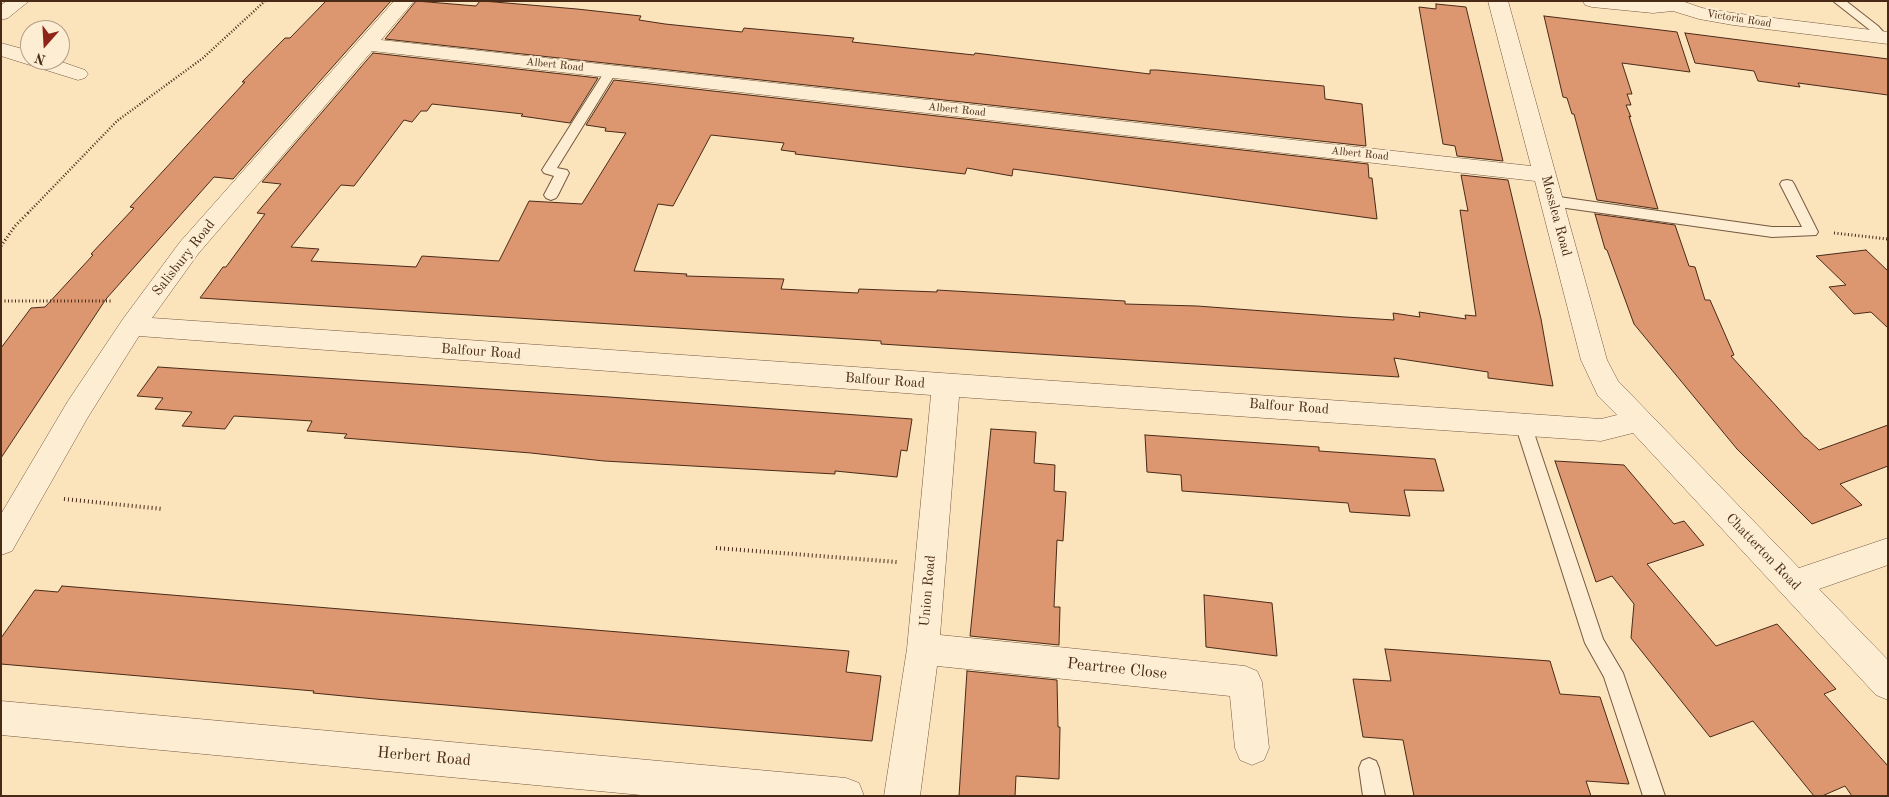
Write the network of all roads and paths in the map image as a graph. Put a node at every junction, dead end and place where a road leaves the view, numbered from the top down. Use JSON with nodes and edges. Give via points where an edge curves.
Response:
{"nodes":[{"id":1,"x":20,"y":1,"type":"edge"},
{"id":2,"x":265,"y":1,"type":"edge"},
{"id":3,"x":406,"y":1,"type":"edge"},
{"id":4,"x":1498,"y":1,"type":"edge"},
{"id":5,"x":1592,"y":1,"type":"edge"},
{"id":6,"x":1838,"y":1,"type":"edge"},
{"id":7,"x":1675,"y":3,"type":"edge"},
{"id":8,"x":1,"y":14,"type":"edge"},
{"id":9,"x":1885,"y":38,"type":"edge"},
{"id":10,"x":369,"y":45,"type":"junction"},
{"id":11,"x":1,"y":49,"type":"edge"},
{"id":12,"x":20,"y":55,"type":"edge"},
{"id":13,"x":66,"y":70,"type":"edge"},
{"id":14,"x":611,"y":72,"type":"junction"},
{"id":15,"x":78,"y":74,"type":"dead end"},
{"id":16,"x":1545,"y":175,"type":"junction"},
{"id":17,"x":1786,"y":184,"type":"dead end"},
{"id":18,"x":551,"y":195,"type":"dead end"},
{"id":19,"x":1552,"y":201,"type":"junction"},
{"id":20,"x":1811,"y":232,"type":"junction"},
{"id":21,"x":1888,"y":239,"type":"edge"},
{"id":22,"x":1,"y":246,"type":"edge"},
{"id":23,"x":1,"y":301,"type":"edge"},
{"id":24,"x":150,"y":301,"type":"junction"},
{"id":25,"x":132,"y":326,"type":"junction"},
{"id":26,"x":946,"y":385,"type":"junction"},
{"id":27,"x":1637,"y":420,"type":"junction"},
{"id":28,"x":1523,"y":424,"type":"junction"},
{"id":29,"x":25,"y":499,"type":"junction"},
{"id":30,"x":163,"y":510,"type":"dead end"},
{"id":31,"x":1,"y":542,"type":"edge"},
{"id":32,"x":716,"y":548,"type":"dead end"},
{"id":33,"x":1888,"y":551,"type":"edge"},
{"id":34,"x":930,"y":565,"type":"junction"},
{"id":35,"x":1794,"y":584,"type":"junction"},
{"id":36,"x":922,"y":648,"type":"junction"},
{"id":37,"x":1888,"y":684,"type":"edge"},
{"id":38,"x":1,"y":718,"type":"edge"},
{"id":39,"x":1252,"y":748,"type":"dead end"},
{"id":40,"x":1369,"y":768,"type":"dead end"},
{"id":41,"x":846,"y":796,"type":"edge"},
{"id":42,"x":902,"y":796,"type":"edge"},
{"id":43,"x":1374,"y":796,"type":"edge"},
{"id":44,"x":1654,"y":796,"type":"edge"}],
"edges":[{"from":1,"to":8,"type":"street"},
{"from":2,"to":22,"type":"path","via":[[203,58],[117,120],[15,226]]},
{"from":3,"to":10,"type":"street","name":"Salisbury Road"},
{"from":4,"to":16,"type":"street","name":"Mosslea Road"},
{"from":5,"to":7,"type":"street","name":"Victoria Road","via":[[1653,7]]},
{"from":6,"to":9,"type":"lane"},
{"from":7,"to":9,"type":"street","name":"Victoria Road","via":[[1699,13],[1732,19]]},
{"from":10,"to":14,"type":"street","name":"Albert Road"},
{"from":10,"to":24,"type":"street","name":"Salisbury Road","via":[[195,241]]},
{"from":11,"to":12,"type":"street"},
{"from":13,"to":15,"type":"street"},
{"from":14,"to":16,"type":"street","name":"Albert Road"},
{"from":14,"to":18,"type":"lane","via":[[549,170],[562,173]]},
{"from":16,"to":19,"type":"street","name":"Mosslea Road"},
{"from":17,"to":20,"type":"lane"},
{"from":19,"to":20,"type":"lane","via":[[1772,232]]},
{"from":19,"to":27,"type":"street","name":"Mosslea Road","via":[[1594,360],[1608,388]]},
{"from":20,"to":21,"type":"path"},
{"from":23,"to":24,"type":"path"},
{"from":24,"to":25,"type":"street","name":"Salisbury Road"},
{"from":25,"to":26,"type":"street","name":"Balfour Road"},
{"from":25,"to":29,"type":"street","name":"Salisbury Road"},
{"from":26,"to":28,"type":"street","name":"Balfour Road"},
{"from":26,"to":34,"type":"street","name":"Union Road"},
{"from":27,"to":28,"type":"street","name":"Balfour Road","via":[[1601,430]]},
{"from":27,"to":35,"type":"street","name":"Chatterton Road"},
{"from":28,"to":44,"type":"lane","via":[[1595,644],[1613,673]]},
{"from":29,"to":30,"type":"path"},
{"from":29,"to":31,"type":"street","name":"Salisbury Road"},
{"from":32,"to":34,"type":"path"},
{"from":33,"to":35,"type":"street"},
{"from":34,"to":36,"type":"street","name":"Union Road"},
{"from":35,"to":37,"type":"street","name":"Chatterton Road"},
{"from":36,"to":39,"type":"street","name":"Peartree Close","via":[[1245,682]]},
{"from":36,"to":42,"type":"street","name":"Union Road"},
{"from":38,"to":41,"type":"street","name":"Herbert Road"},
{"from":40,"to":43,"type":"lane"}]}
